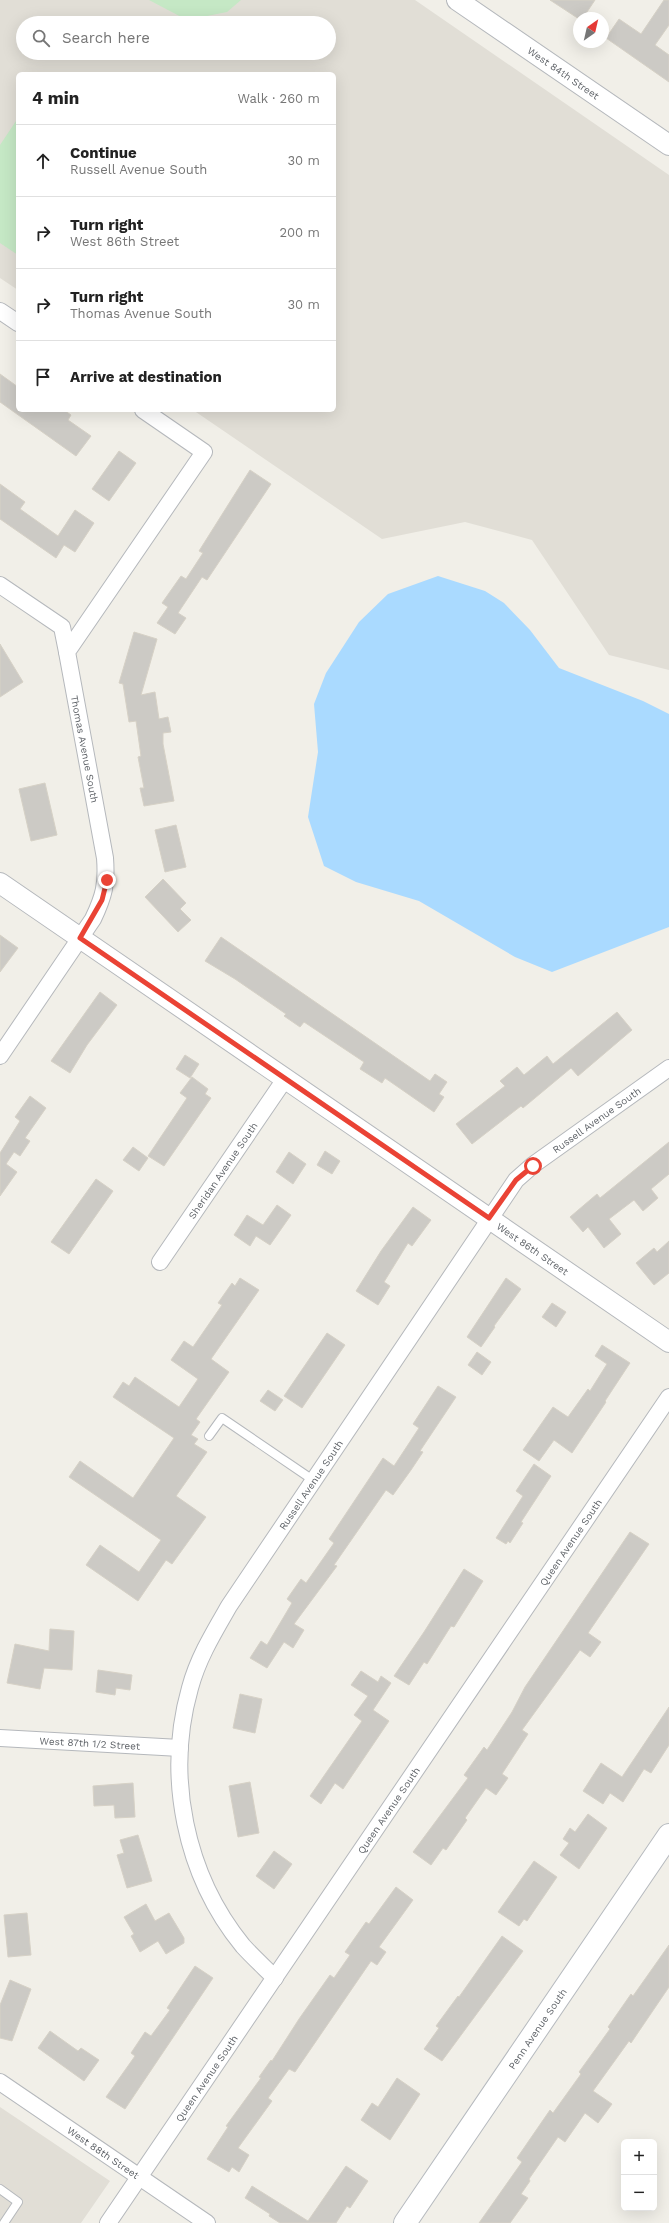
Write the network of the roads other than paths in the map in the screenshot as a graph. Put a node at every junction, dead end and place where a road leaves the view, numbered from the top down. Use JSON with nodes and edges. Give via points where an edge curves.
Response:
{"nodes":[{"id":1,"x":457,"y":0,"type":"edge"},
{"id":2,"x":669,"y":146,"type":"edge"},
{"id":3,"x":0,"y":311,"type":"edge"},
{"id":4,"x":16,"y":322,"type":"edge"},
{"id":5,"x":146,"y":412,"type":"edge"},
{"id":6,"x":0,"y":584,"type":"edge"},
{"id":7,"x":67,"y":652,"type":"junction"},
{"id":8,"x":0,"y":883,"type":"edge"},
{"id":9,"x":80,"y":938,"type":"junction"},
{"id":10,"x":0,"y":1056,"type":"edge"},
{"id":11,"x":669,"y":1068,"type":"edge"},
{"id":12,"x":285,"y":1079,"type":"junction"},
{"id":13,"x":489,"y":1218,"type":"junction"},
{"id":14,"x":160,"y":1262,"type":"dead end"},
{"id":15,"x":669,"y":1342,"type":"edge"},
{"id":16,"x":669,"y":1397,"type":"edge"},
{"id":17,"x":209,"y":1436,"type":"dead end"},
{"id":18,"x":313,"y":1480,"type":"junction"},
{"id":19,"x":0,"y":1738,"type":"edge"},
{"id":20,"x":180,"y":1748,"type":"junction"},
{"id":21,"x":669,"y":1835,"type":"edge"},
{"id":22,"x":275,"y":1978,"type":"junction"},
{"id":23,"x":0,"y":2082,"type":"edge"},
{"id":24,"x":139,"y":2177,"type":"junction"},
{"id":25,"x":0,"y":2190,"type":"edge"},
{"id":26,"x":4,"y":2223,"type":"edge"},
{"id":27,"x":108,"y":2223,"type":"edge"},
{"id":28,"x":207,"y":2223,"type":"edge"},
{"id":29,"x":405,"y":2223,"type":"edge"}],
"edges":[{"from":1,"to":2,"type":"street","name":"West 84th Street"},
{"from":3,"to":4,"type":"street"},
{"from":5,"to":7,"type":"street","via":[[204,452]]},
{"from":6,"to":7,"type":"street","name":"Thomas Avenue South","via":[[62,627]]},
{"from":7,"to":9,"type":"street","name":"Thomas Avenue South","via":[[107,880],[102,900]]},
{"from":8,"to":9,"type":"street","name":"West 86th Street"},
{"from":9,"to":10,"type":"street","name":"Thomas Avenue South"},
{"from":9,"to":12,"type":"street","name":"West 86th Street"},
{"from":11,"to":13,"type":"street","name":"Russell Avenue South","via":[[516,1180]]},
{"from":12,"to":13,"type":"street","name":"West 86th Street"},
{"from":12,"to":14,"type":"street","name":"Sheridan Avenue South"},
{"from":13,"to":15,"type":"street","name":"West 86th Street"},
{"from":13,"to":18,"type":"street","name":"Russell Avenue South"},
{"from":16,"to":22,"type":"street","name":"Queen Avenue South"},
{"from":17,"to":18,"type":"lane","via":[[222,1418]]},
{"from":18,"to":20,"type":"street","name":"Russell Avenue South","via":[[206,1645],[190,1688]]},
{"from":19,"to":20,"type":"street","name":"West 87th 1/2 Street"},
{"from":20,"to":22,"type":"street","name":"Russell Avenue South","via":[[179,1778],[184,1823],[198,1867],[217,1908],[243,1946]]},
{"from":21,"to":29,"type":"main road","name":"Penn Avenue South"},
{"from":22,"to":24,"type":"street","name":"Queen Avenue South"},
{"from":23,"to":24,"type":"street","name":"West 88th Street"},
{"from":24,"to":27,"type":"street","name":"Queen Avenue South"},
{"from":24,"to":28,"type":"street","name":"West 88th Street"},
{"from":25,"to":26,"type":"lane","via":[[18,2202]]}]}
